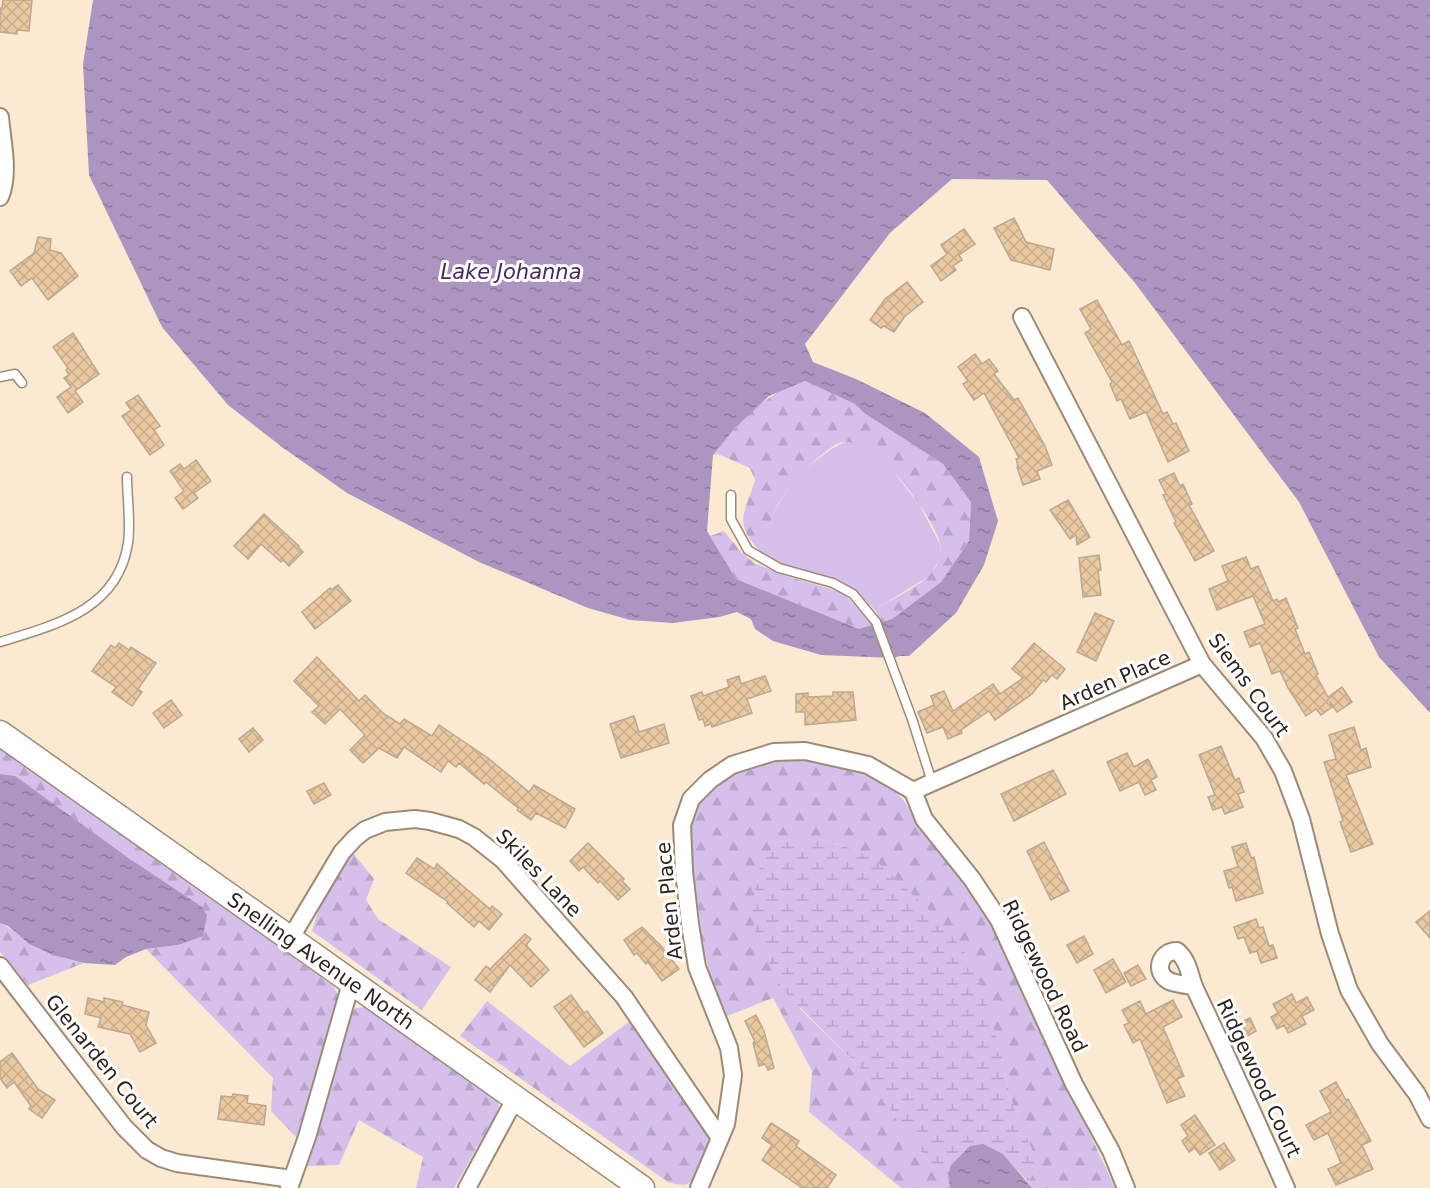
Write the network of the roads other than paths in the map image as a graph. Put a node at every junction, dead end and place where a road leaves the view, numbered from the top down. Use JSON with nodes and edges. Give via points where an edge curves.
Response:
{"nodes":[{"id":1,"x":0,"y":117,"type":"edge"},
{"id":2,"x":0,"y":197,"type":"edge"},
{"id":3,"x":1022,"y":317,"type":"dead end"},
{"id":4,"x":0,"y":377,"type":"edge"},
{"id":5,"x":22,"y":383,"type":"dead end"},
{"id":6,"x":127,"y":477,"type":"dead end"},
{"id":7,"x":731,"y":495,"type":"dead end"},
{"id":8,"x":0,"y":642,"type":"edge"},
{"id":9,"x":1202,"y":664,"type":"junction"},
{"id":10,"x":0,"y":733,"type":"edge"},
{"id":11,"x":932,"y":782,"type":"junction"},
{"id":12,"x":913,"y":791,"type":"junction"},
{"id":13,"x":290,"y":939,"type":"junction"},
{"id":14,"x":0,"y":966,"type":"edge"},
{"id":15,"x":351,"y":982,"type":"junction"},
{"id":16,"x":1193,"y":986,"type":"dead end"},
{"id":17,"x":515,"y":1099,"type":"junction"},
{"id":18,"x":1430,"y":1119,"type":"edge"},
{"id":19,"x":720,"y":1138,"type":"junction"},
{"id":20,"x":291,"y":1183,"type":"edge"},
{"id":21,"x":467,"y":1188,"type":"edge"},
{"id":22,"x":642,"y":1188,"type":"edge"},
{"id":23,"x":699,"y":1188,"type":"edge"},
{"id":24,"x":1126,"y":1188,"type":"edge"},
{"id":25,"x":1286,"y":1188,"type":"edge"}],
"edges":[{"from":1,"to":2,"type":"street","via":[[4,176]]},
{"from":3,"to":9,"type":"street","name":"Siems Court"},
{"from":4,"to":5,"type":"lane","via":[[15,374]]},
{"from":6,"to":8,"type":"lane","via":[[128,543],[115,581],[90,607],[54,625]]},
{"from":7,"to":11,"type":"lane","via":[[731,519],[748,550],[779,568],[833,583],[854,594],[876,622]]},
{"from":9,"to":11,"type":"street","name":"Arden Place"},
{"from":9,"to":18,"type":"street","name":"Siems Court","via":[[1264,738],[1283,771],[1349,990]]},
{"from":10,"to":13,"type":"street","name":"Snelling Avenue North"},
{"from":11,"to":12,"type":"street","name":"Arden Place"},
{"from":12,"to":19,"type":"street","name":"Arden Place","via":[[868,765],[805,751],[774,752],[732,765],[692,799],[682,825],[690,924],[697,967],[729,1048],[733,1075]]},
{"from":12,"to":24,"type":"street","name":"Ridgewood Road","via":[[924,819],[999,920]]},
{"from":13,"to":15,"type":"street","name":"Snelling Avenue North"},
{"from":13,"to":19,"type":"street","name":"Skiles Lane","via":[[342,852],[365,830],[385,822],[415,819],[459,829],[503,860],[624,997]]},
{"from":14,"to":20,"type":"street","name":"Glenarden Court","via":[[124,1127],[147,1150],[190,1165]]},
{"from":15,"to":17,"type":"street","name":"Snelling Avenue North"},
{"from":15,"to":20,"type":"street"},
{"from":16,"to":25,"type":"street","name":"Ridgewood Court"},
{"from":17,"to":21,"type":"street"},
{"from":17,"to":22,"type":"street","name":"Snelling Avenue North"},
{"from":19,"to":23,"type":"street","name":"Arden Place"}]}
